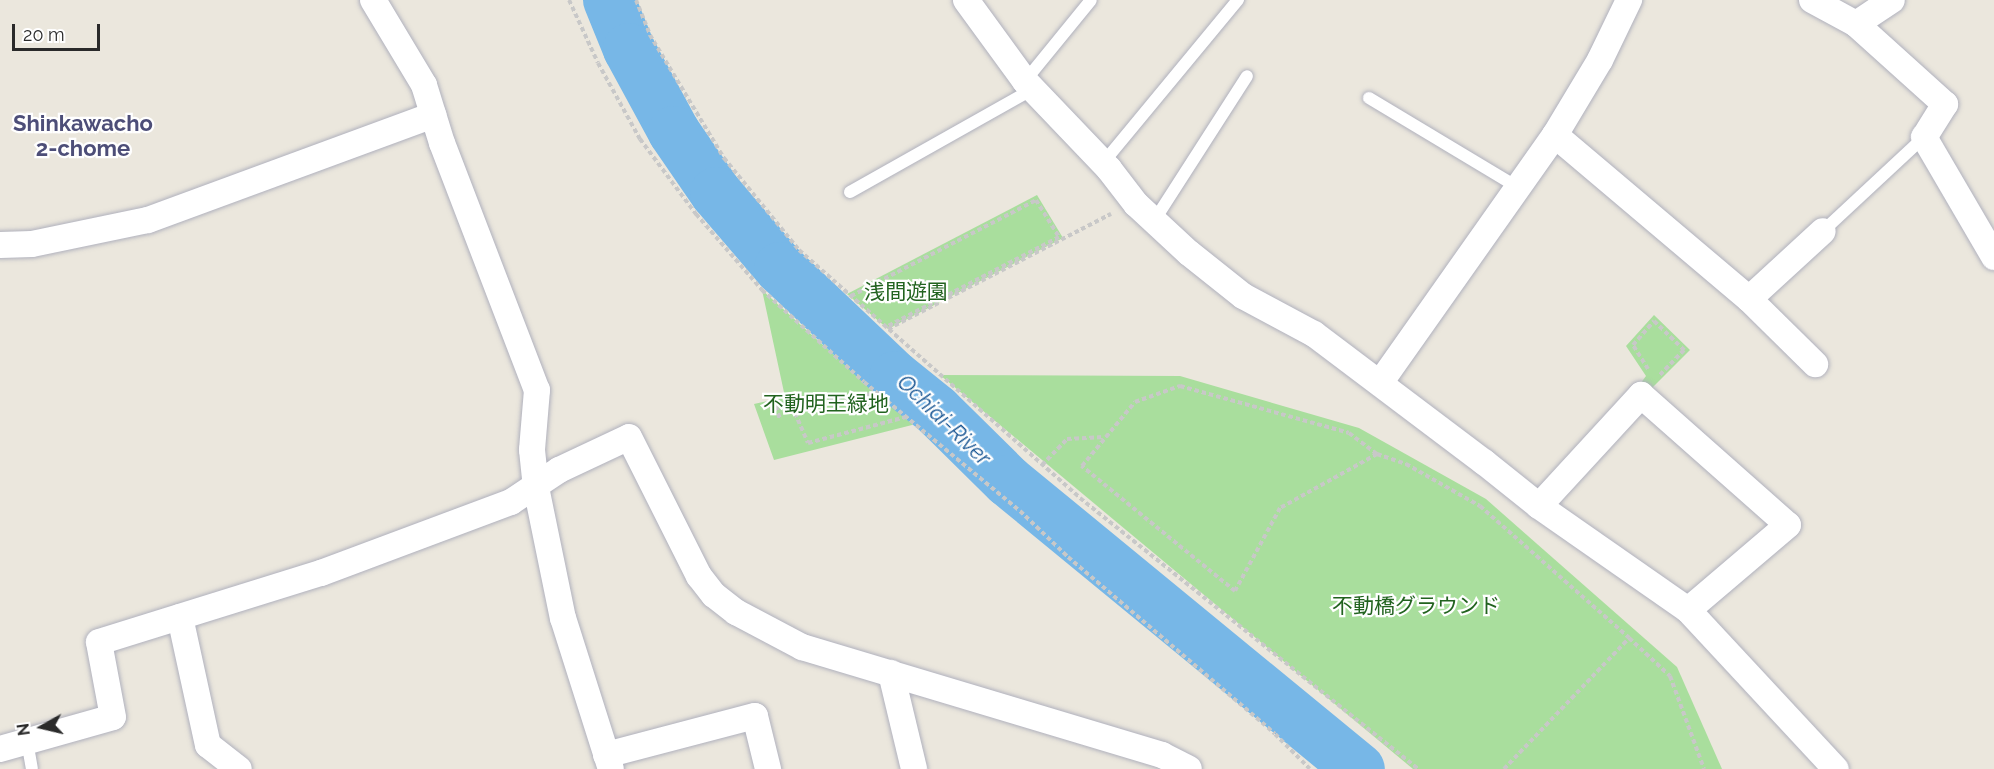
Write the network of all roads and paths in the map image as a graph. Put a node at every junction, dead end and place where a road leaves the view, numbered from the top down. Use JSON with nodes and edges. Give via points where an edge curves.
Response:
{"nodes":[{"id":1,"x":373,"y":0,"type":"edge"},
{"id":2,"x":569,"y":0,"type":"edge"},
{"id":3,"x":636,"y":0,"type":"edge"},
{"id":4,"x":966,"y":0,"type":"edge"},
{"id":5,"x":1091,"y":0,"type":"edge"},
{"id":6,"x":1238,"y":0,"type":"edge"},
{"id":7,"x":1629,"y":0,"type":"edge"},
{"id":8,"x":1812,"y":0,"type":"edge"},
{"id":9,"x":1892,"y":0,"type":"edge"},
{"id":10,"x":1856,"y":24,"type":"junction"},
{"id":11,"x":1246,"y":76,"type":"dead end"},
{"id":12,"x":1029,"y":85,"type":"junction"},
{"id":13,"x":1369,"y":98,"type":"dead end"},
{"id":14,"x":433,"y":115,"type":"junction"},
{"id":15,"x":1555,"y":135,"type":"junction"},
{"id":16,"x":1924,"y":136,"type":"junction"},
{"id":17,"x":1103,"y":163,"type":"junction"},
{"id":18,"x":1519,"y":188,"type":"junction"},
{"id":19,"x":850,"y":192,"type":"dead end"},
{"id":20,"x":1134,"y":202,"type":"junction"},
{"id":21,"x":1154,"y":221,"type":"junction"},
{"id":22,"x":1823,"y":231,"type":"joint"},
{"id":23,"x":0,"y":245,"type":"edge"},
{"id":24,"x":1994,"y":257,"type":"edge"},
{"id":25,"x":851,"y":296,"type":"junction"},
{"id":26,"x":1749,"y":299,"type":"junction"},
{"id":27,"x":887,"y":328,"type":"junction"},
{"id":28,"x":1815,"y":364,"type":"dead end"},
{"id":29,"x":1380,"y":383,"type":"junction"},
{"id":30,"x":1648,"y":387,"type":"junction"},
{"id":31,"x":879,"y":392,"type":"junction"},
{"id":32,"x":774,"y":399,"type":"dead end"},
{"id":33,"x":907,"y":417,"type":"junction"},
{"id":34,"x":780,"y":420,"type":"dead end"},
{"id":35,"x":1105,"y":437,"type":"junction"},
{"id":36,"x":1377,"y":454,"type":"junction"},
{"id":37,"x":1042,"y":465,"type":"junction"},
{"id":38,"x":536,"y":487,"type":"junction"},
{"id":39,"x":1539,"y":506,"type":"junction"},
{"id":40,"x":1688,"y":609,"type":"junction"},
{"id":41,"x":180,"y":617,"type":"junction"},
{"id":42,"x":1629,"y":638,"type":"junction"},
{"id":43,"x":891,"y":673,"type":"junction"},
{"id":44,"x":27,"y":741,"type":"junction"},
{"id":45,"x":0,"y":748,"type":"edge"},
{"id":46,"x":608,"y":762,"type":"edge"},
{"id":47,"x":32,"y":769,"type":"edge"},
{"id":48,"x":239,"y":769,"type":"edge"},
{"id":49,"x":768,"y":769,"type":"edge"},
{"id":50,"x":914,"y":769,"type":"edge"},
{"id":51,"x":1189,"y":769,"type":"edge"},
{"id":52,"x":1310,"y":769,"type":"edge"},
{"id":53,"x":1418,"y":769,"type":"edge"},
{"id":54,"x":1504,"y":769,"type":"edge"},
{"id":55,"x":1704,"y":769,"type":"edge"},
{"id":56,"x":1836,"y":769,"type":"edge"}],
"edges":[{"from":1,"to":14,"type":"street","via":[[424,85]]},
{"from":2,"to":31,"type":"path","via":[[640,139],[696,214],[762,290]]},
{"from":3,"to":25,"type":"path","via":[[650,35],[724,158],[799,250]]},
{"from":4,"to":12,"type":"street"},
{"from":5,"to":12,"type":"lane"},
{"from":6,"to":17,"type":"lane"},
{"from":7,"to":15,"type":"street","via":[[1600,60]]},
{"from":8,"to":10,"type":"street"},
{"from":9,"to":10,"type":"street"},
{"from":10,"to":16,"type":"street","via":[[1945,104]]},
{"from":11,"to":21,"type":"lane"},
{"from":12,"to":17,"type":"street"},
{"from":12,"to":19,"type":"lane"},
{"from":13,"to":18,"type":"lane"},
{"from":14,"to":23,"type":"street","via":[[148,220],[32,244]]},
{"from":14,"to":38,"type":"street","via":[[537,390],[532,450]]},
{"from":15,"to":18,"type":"street"},
{"from":15,"to":26,"type":"street"},
{"from":16,"to":22,"type":"lane"},
{"from":16,"to":24,"type":"street"},
{"from":17,"to":20,"type":"street"},
{"from":18,"to":29,"type":"street"},
{"from":20,"to":21,"type":"street"},
{"from":20,"to":27,"type":"path"},
{"from":21,"to":29,"type":"street","via":[[1243,296],[1314,334]]},
{"from":22,"to":26,"type":"street"},
{"from":25,"to":27,"type":"path"},
{"from":25,"to":27,"type":"path","via":[[1036,200],[1059,237]]},
{"from":26,"to":28,"type":"street"},
{"from":27,"to":37,"type":"path"},
{"from":29,"to":39,"type":"street"},
{"from":30,"to":30,"type":"path","via":[[1684,350],[1654,321],[1633,345]]},
{"from":30,"to":39,"type":"street"},
{"from":30,"to":40,"type":"street","via":[[1788,525]]},
{"from":31,"to":33,"type":"path"},
{"from":31,"to":33,"type":"path","via":[[792,406],[808,443]]},
{"from":32,"to":34,"type":"path"},
{"from":33,"to":52,"type":"path","via":[[1020,511]]},
{"from":35,"to":36,"type":"path","via":[[1135,402],[1180,386],[1349,433]]},
{"from":35,"to":36,"type":"path","via":[[1082,466],[1235,591],[1280,508]]},
{"from":35,"to":37,"type":"path","via":[[1066,440]]},
{"from":36,"to":42,"type":"path","via":[[1406,464],[1480,507]]},
{"from":37,"to":53,"type":"path"},
{"from":38,"to":41,"type":"street","via":[[510,502],[321,573]]},
{"from":38,"to":43,"type":"street","via":[[559,471],[629,437],[699,576],[714,595],[736,612],[802,647]]},
{"from":38,"to":46,"type":"street","via":[[563,618]]},
{"from":39,"to":40,"type":"street"},
{"from":40,"to":56,"type":"street"},
{"from":41,"to":44,"type":"street","via":[[99,642],[113,717]]},
{"from":41,"to":48,"type":"street","via":[[208,745]]},
{"from":42,"to":54,"type":"path"},
{"from":42,"to":55,"type":"path","via":[[1670,676]]},
{"from":43,"to":50,"type":"street"},
{"from":43,"to":51,"type":"street","via":[[1162,755]]},
{"from":44,"to":45,"type":"street"},
{"from":44,"to":47,"type":"lane"},
{"from":46,"to":49,"type":"street","via":[[755,716]]}]}
